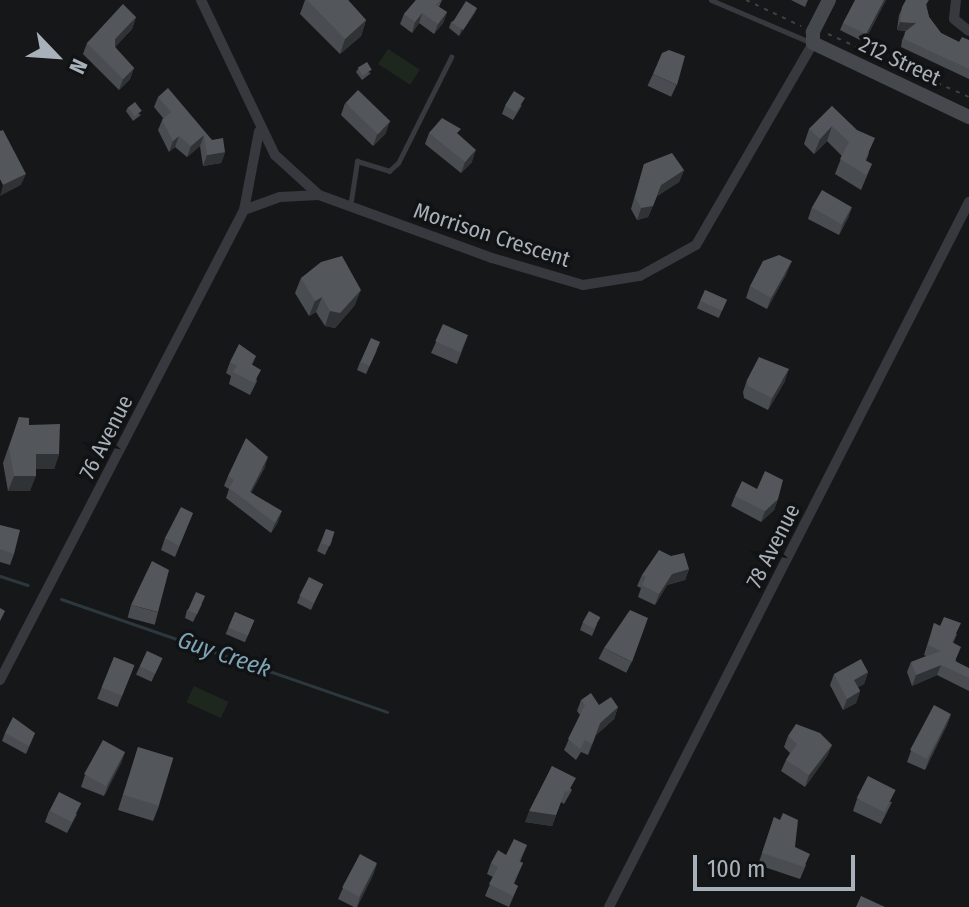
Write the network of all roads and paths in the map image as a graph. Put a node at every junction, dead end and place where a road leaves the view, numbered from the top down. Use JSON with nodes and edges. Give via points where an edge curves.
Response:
{"nodes":[{"id":1,"x":201,"y":0,"type":"edge"},
{"id":2,"x":711,"y":0,"type":"edge"},
{"id":3,"x":746,"y":0,"type":"edge"},
{"id":4,"x":829,"y":0,"type":"edge"},
{"id":5,"x":956,"y":0,"type":"edge"},
{"id":6,"x":969,"y":31,"type":"edge"},
{"id":7,"x":828,"y":34,"type":"dead end"},
{"id":8,"x":813,"y":37,"type":"junction"},
{"id":9,"x":451,"y":57,"type":"dead end"},
{"id":10,"x":969,"y":97,"type":"edge"},
{"id":11,"x":969,"y":117,"type":"edge"},
{"id":12,"x":259,"y":129,"type":"junction"},
{"id":13,"x":319,"y":195,"type":"junction"},
{"id":14,"x":969,"y":202,"type":"edge"},
{"id":15,"x":350,"y":209,"type":"junction"},
{"id":16,"x":244,"y":210,"type":"junction"},
{"id":17,"x":0,"y":680,"type":"edge"},
{"id":18,"x":609,"y":907,"type":"edge"}],
"edges":[{"from":1,"to":12,"type":"street","name":"Morrison Crescent"},
{"from":2,"to":8,"type":"lane"},
{"from":3,"to":8,"type":"path"},
{"from":4,"to":8,"type":"street"},
{"from":5,"to":6,"type":"street","via":[[953,15]]},
{"from":7,"to":10,"type":"path"},
{"from":8,"to":11,"type":"street","name":"212 Street"},
{"from":8,"to":15,"type":"street","name":"Morrison Crescent","via":[[696,245],[640,276],[583,285]]},
{"from":9,"to":15,"type":"lane","via":[[398,163],[389,171],[357,161]]},
{"from":12,"to":13,"type":"street","name":"Morrison Crescent","via":[[275,155]]},
{"from":12,"to":16,"type":"street","name":"76 Avenue"},
{"from":13,"to":15,"type":"street","name":"Morrison Crescent"},
{"from":13,"to":16,"type":"street","via":[[280,197]]},
{"from":14,"to":18,"type":"street","name":"78 Avenue"},
{"from":16,"to":17,"type":"street","name":"76 Avenue"}]}
